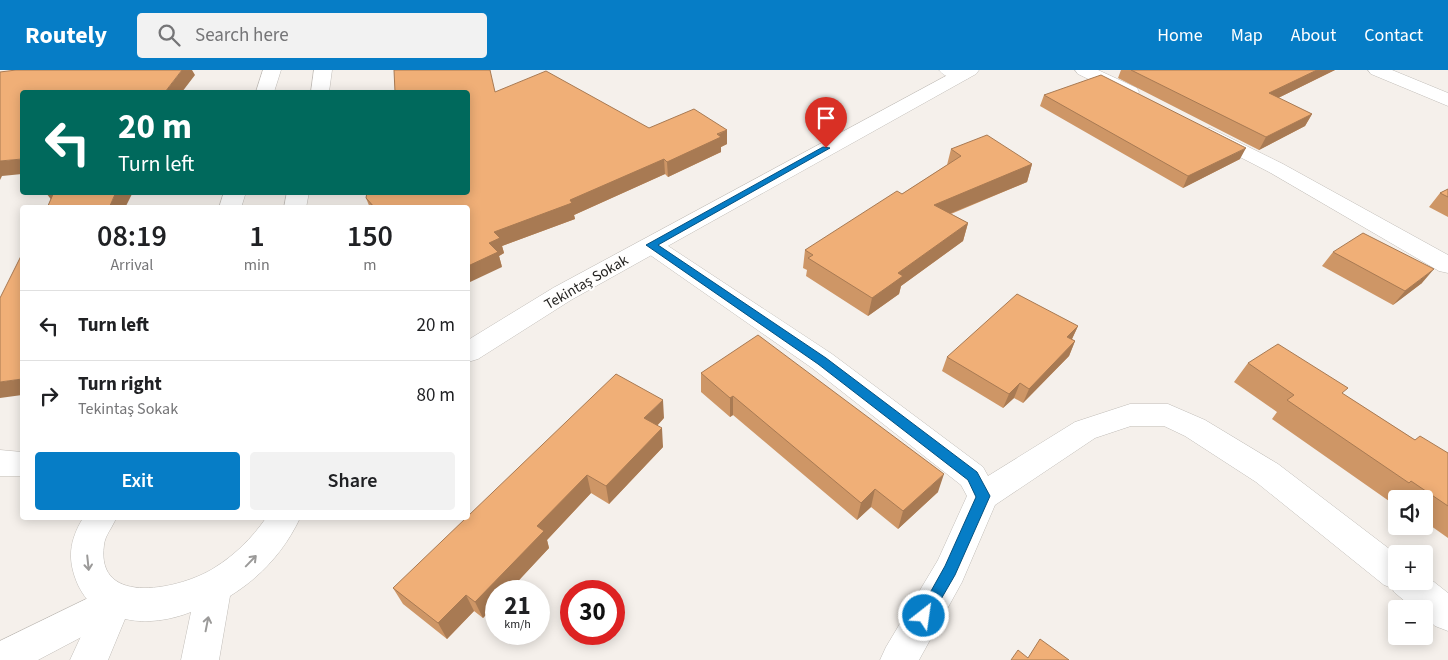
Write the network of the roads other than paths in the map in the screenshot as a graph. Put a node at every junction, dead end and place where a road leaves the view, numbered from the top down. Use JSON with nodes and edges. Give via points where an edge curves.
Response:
{"nodes":[{"id":1,"x":272,"y":70,"type":"edge"},
{"id":2,"x":323,"y":70,"type":"edge"},
{"id":3,"x":1084,"y":70,"type":"edge"},
{"id":4,"x":1377,"y":70,"type":"edge"},
{"id":5,"x":960,"y":72,"type":"edge"},
{"id":6,"x":266,"y":90,"type":"edge"},
{"id":7,"x":320,"y":90,"type":"edge"},
{"id":8,"x":1145,"y":100,"type":"edge"},
{"id":9,"x":1448,"y":100,"type":"edge"},
{"id":10,"x":1189,"y":123,"type":"edge"},
{"id":11,"x":651,"y":245,"type":"junction"},
{"id":12,"x":1448,"y":265,"type":"edge"},
{"id":13,"x":470,"y":351,"type":"edge"},
{"id":14,"x":0,"y":463,"type":"edge"},
{"id":15,"x":20,"y":464,"type":"edge"},
{"id":16,"x":983,"y":496,"type":"junction"},
{"id":17,"x":99,"y":520,"type":"edge"},
{"id":18,"x":283,"y":520,"type":"edge"},
{"id":19,"x":1388,"y":568,"type":"edge"},
{"id":20,"x":214,"y":587,"type":"junction"},
{"id":21,"x":1417,"y":590,"type":"edge"},
{"id":22,"x":115,"y":601,"type":"junction"},
{"id":23,"x":1448,"y":614,"type":"edge"},
{"id":24,"x":0,"y":660,"type":"edge"},
{"id":25,"x":89,"y":660,"type":"edge"},
{"id":26,"x":200,"y":660,"type":"edge"},
{"id":27,"x":899,"y":660,"type":"edge"}],
"edges":[{"from":1,"to":6,"type":"street"},
{"from":2,"to":7,"type":"street"},
{"from":3,"to":8,"type":"street"},
{"from":4,"to":9,"type":"street"},
{"from":5,"to":11,"type":"street","name":"Tekintaş Sokak"},
{"from":10,"to":12,"type":"street"},
{"from":11,"to":13,"type":"street","name":"Tekintaş Sokak","via":[[562,294]]},
{"from":11,"to":16,"type":"street","via":[[822,361],[972,476]]},
{"from":14,"to":15,"type":"street"},
{"from":16,"to":19,"type":"street","via":[[1085,430],[1130,415],[1168,415],[1267,473]]},
{"from":16,"to":27,"type":"street","via":[[950,571]]},
{"from":17,"to":22,"type":"street","one_way":true,"via":[[88,541],[86,565],[96,586]]},
{"from":20,"to":18,"type":"street","one_way":true,"via":[[245,567],[269,542]]},
{"from":20,"to":22,"type":"street","via":[[178,601],[144,606]]},
{"from":26,"to":20,"type":"street","one_way":true},
{"from":21,"to":23,"type":"street"},
{"from":22,"to":24,"type":"street"},
{"from":22,"to":25,"type":"street"}]}
